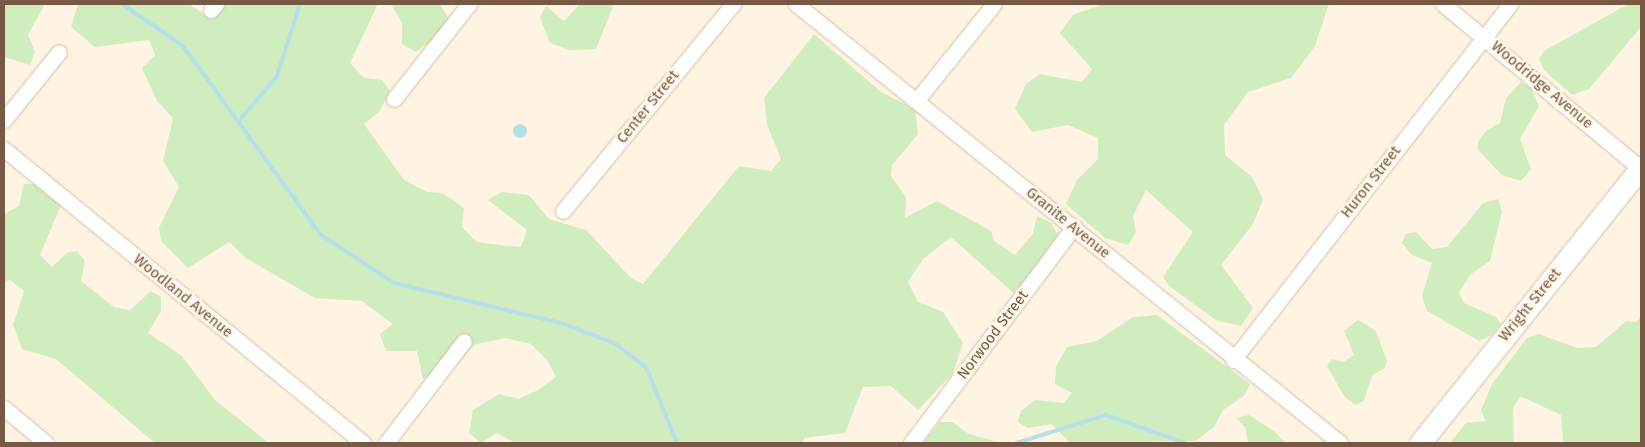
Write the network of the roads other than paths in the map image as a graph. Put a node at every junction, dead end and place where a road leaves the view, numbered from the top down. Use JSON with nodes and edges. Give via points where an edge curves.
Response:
{"nodes":[{"id":1,"x":469,"y":4,"type":"edge"},
{"id":2,"x":733,"y":4,"type":"edge"},
{"id":3,"x":796,"y":4,"type":"edge"},
{"id":4,"x":994,"y":4,"type":"edge"},
{"id":5,"x":1443,"y":4,"type":"edge"},
{"id":6,"x":1510,"y":4,"type":"edge"},
{"id":7,"x":1483,"y":36,"type":"junction"},
{"id":8,"x":59,"y":52,"type":"dead end"},
{"id":9,"x":394,"y":99,"type":"dead end"},
{"id":10,"x":916,"y":101,"type":"junction"},
{"id":11,"x":4,"y":120,"type":"edge"},
{"id":12,"x":4,"y":149,"type":"edge"},
{"id":13,"x":1641,"y":167,"type":"edge"},
{"id":14,"x":563,"y":211,"type":"dead end"},
{"id":15,"x":1074,"y":227,"type":"junction"},
{"id":16,"x":464,"y":341,"type":"dead end"},
{"id":17,"x":1233,"y":360,"type":"junction"},
{"id":18,"x":4,"y":408,"type":"edge"},
{"id":19,"x":46,"y":443,"type":"edge"},
{"id":20,"x":363,"y":443,"type":"edge"},
{"id":21,"x":386,"y":443,"type":"edge"},
{"id":22,"x":911,"y":443,"type":"edge"},
{"id":23,"x":1340,"y":443,"type":"edge"},
{"id":24,"x":1420,"y":443,"type":"edge"}],
"edges":[{"from":1,"to":9,"type":"street"},
{"from":2,"to":14,"type":"street","name":"Center Street"},
{"from":3,"to":10,"type":"street","name":"Granite Avenue","via":[[914,96]]},
{"from":4,"to":10,"type":"street"},
{"from":5,"to":7,"type":"street","name":"Woodridge Avenue"},
{"from":6,"to":7,"type":"street","name":"Huron Street"},
{"from":7,"to":13,"type":"street","name":"Woodridge Avenue"},
{"from":7,"to":17,"type":"street","name":"Huron Street"},
{"from":8,"to":11,"type":"street"},
{"from":10,"to":15,"type":"street","name":"Granite Avenue"},
{"from":12,"to":20,"type":"street","name":"Woodland Avenue"},
{"from":13,"to":24,"type":"main road","name":"Wright Street"},
{"from":15,"to":17,"type":"street","name":"Granite Avenue"},
{"from":15,"to":22,"type":"street","name":"Norwood Street"},
{"from":16,"to":21,"type":"street"},
{"from":17,"to":23,"type":"street","name":"Granite Avenue"},
{"from":18,"to":19,"type":"street"}]}
